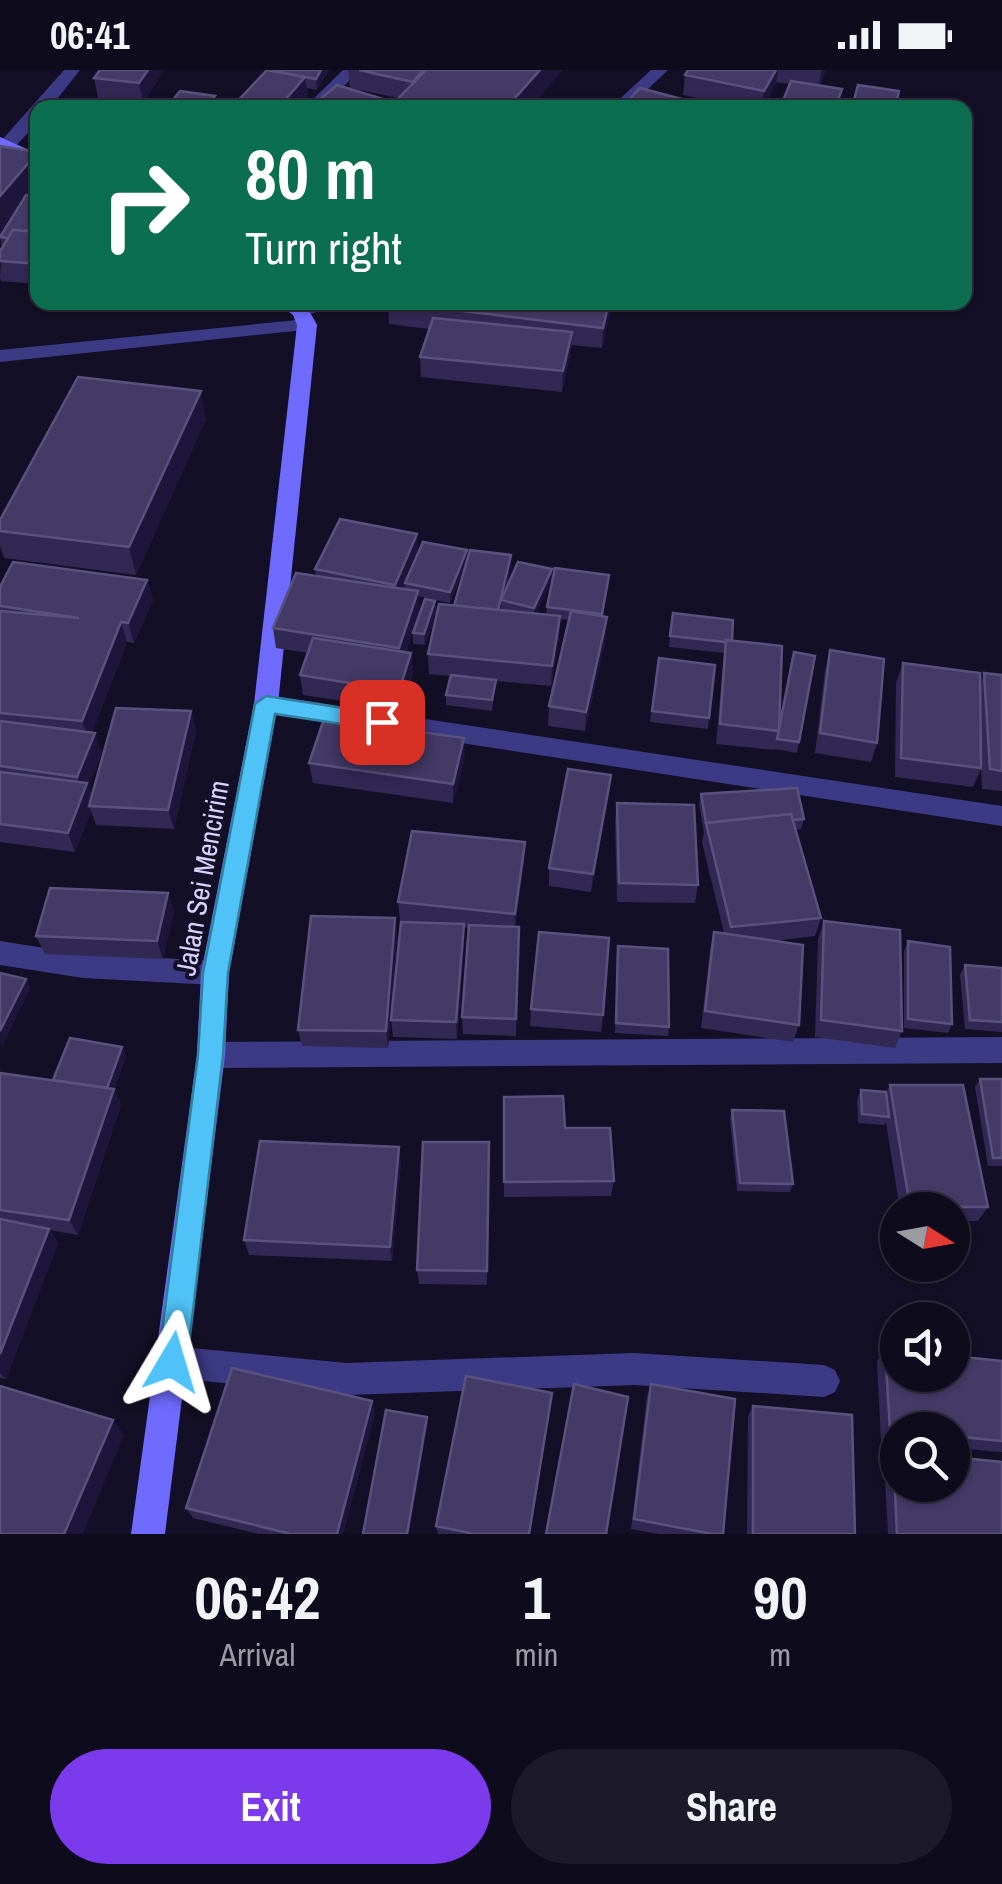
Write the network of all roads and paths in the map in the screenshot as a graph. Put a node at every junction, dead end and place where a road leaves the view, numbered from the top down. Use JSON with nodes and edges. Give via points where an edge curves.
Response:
{"nodes":[{"id":1,"x":72,"y":70,"type":"edge"},
{"id":2,"x":352,"y":70,"type":"edge"},
{"id":3,"x":660,"y":70,"type":"edge"},
{"id":4,"x":47,"y":100,"type":"edge"},
{"id":5,"x":320,"y":100,"type":"edge"},
{"id":6,"x":634,"y":100,"type":"edge"},
{"id":7,"x":30,"y":119,"type":"edge"},
{"id":8,"x":4,"y":144,"type":"edge"},
{"id":9,"x":30,"y":158,"type":"edge"},
{"id":10,"x":298,"y":313,"type":"edge"},
{"id":11,"x":0,"y":356,"type":"edge"},
{"id":12,"x":266,"y":704,"type":"junction"},
{"id":13,"x":1002,"y":816,"type":"edge"},
{"id":14,"x":0,"y":953,"type":"edge"},
{"id":15,"x":215,"y":973,"type":"junction"},
{"id":16,"x":1002,"y":1050,"type":"edge"},
{"id":17,"x":210,"y":1055,"type":"junction"},
{"id":18,"x":172,"y":1362,"type":"junction"},
{"id":19,"x":824,"y":1380,"type":"dead end"},
{"id":20,"x":148,"y":1534,"type":"edge"}],
"edges":[{"from":1,"to":4,"type":"street"},
{"from":2,"to":5,"type":"street"},
{"from":3,"to":6,"type":"street"},
{"from":7,"to":8,"type":"street"},
{"from":8,"to":9,"type":"street"},
{"from":10,"to":11,"type":"street"},
{"from":10,"to":12,"type":"street","name":"Jalan Sei Mencirim"},
{"from":12,"to":13,"type":"street"},
{"from":12,"to":15,"type":"street","name":"Jalan Sei Mencirim"},
{"from":14,"to":15,"type":"street","via":[[82,966]]},
{"from":15,"to":17,"type":"street","name":"Jalan Sei Mencirim"},
{"from":16,"to":17,"type":"street"},
{"from":17,"to":18,"type":"street","name":"Jalan Sei Mencirim"},
{"from":18,"to":19,"type":"street","via":[[346,1379],[634,1369]]},
{"from":18,"to":20,"type":"street","name":"Jalan Sei Mencirim"}]}
